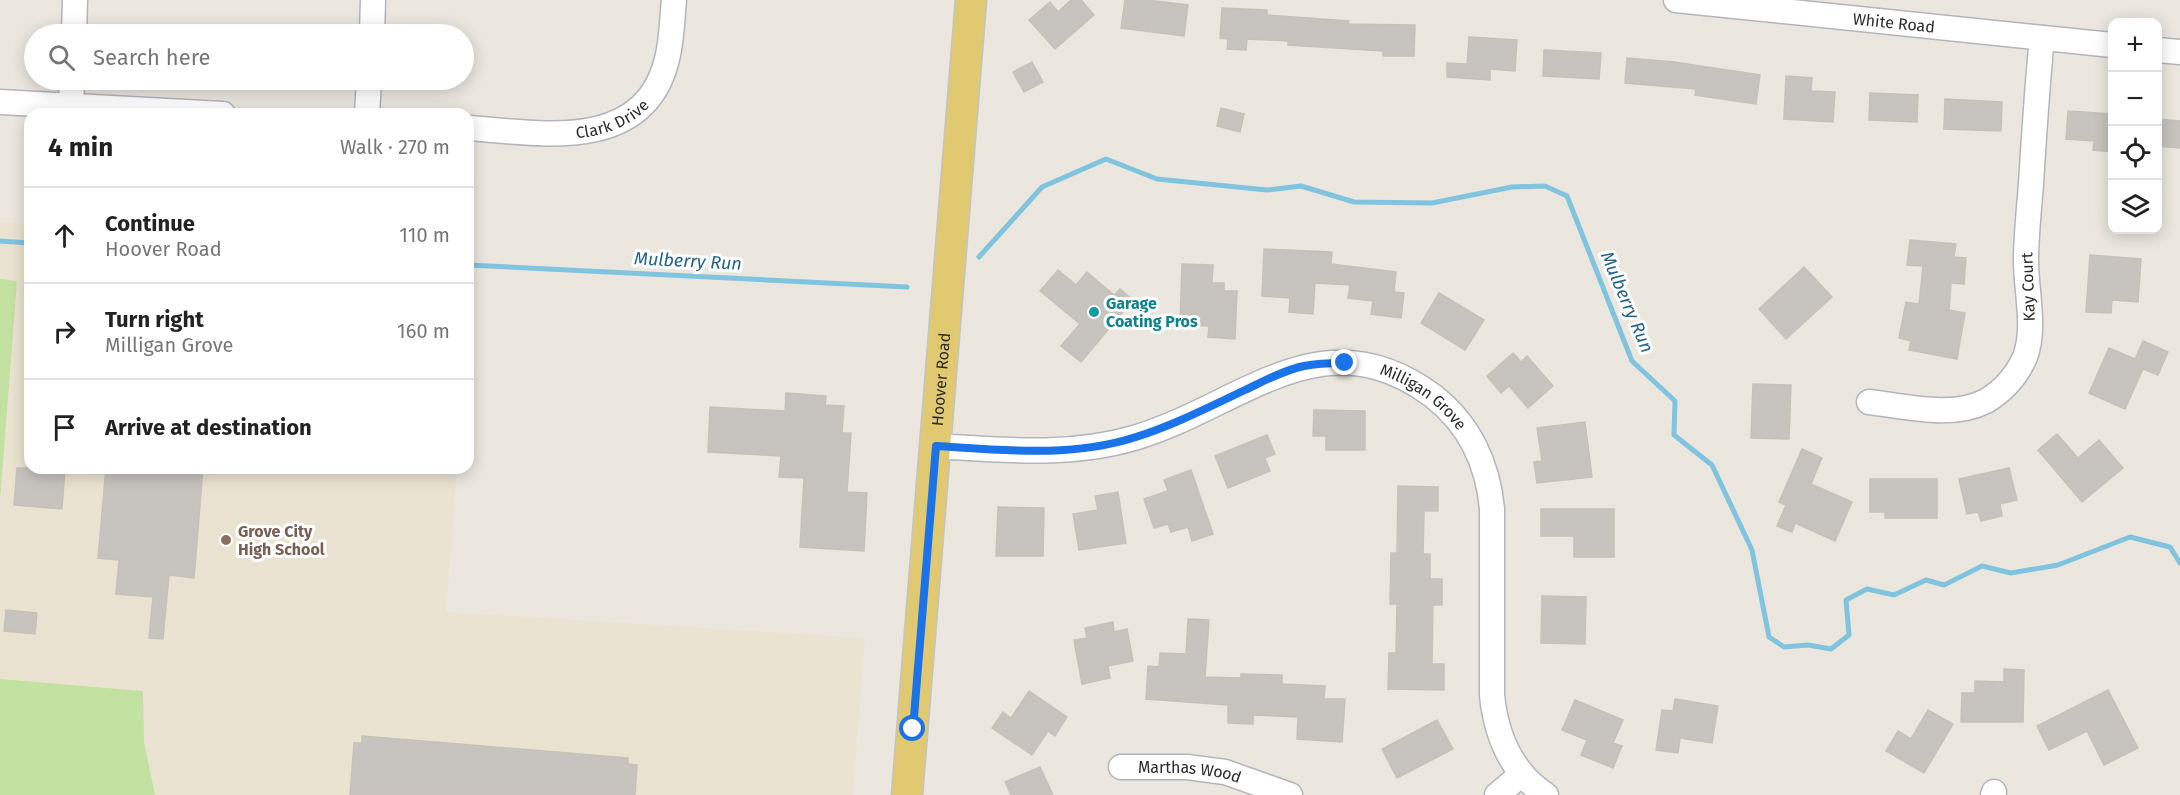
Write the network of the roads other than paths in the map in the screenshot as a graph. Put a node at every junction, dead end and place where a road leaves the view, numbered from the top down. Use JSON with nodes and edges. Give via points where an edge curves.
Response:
{"nodes":[{"id":1,"x":75,"y":0,"type":"edge"},
{"id":2,"x":373,"y":0,"type":"edge"},
{"id":3,"x":674,"y":0,"type":"edge"},
{"id":4,"x":972,"y":0,"type":"edge"},
{"id":5,"x":1676,"y":0,"type":"edge"},
{"id":6,"x":74,"y":24,"type":"edge"},
{"id":7,"x":372,"y":24,"type":"edge"},
{"id":8,"x":2042,"y":38,"type":"junction"},
{"id":9,"x":2108,"y":45,"type":"edge"},
{"id":10,"x":2162,"y":50,"type":"edge"},
{"id":11,"x":2180,"y":52,"type":"edge"},
{"id":12,"x":72,"y":90,"type":"edge"},
{"id":13,"x":369,"y":90,"type":"edge"},
{"id":14,"x":0,"y":102,"type":"edge"},
{"id":15,"x":72,"y":106,"type":"junction"},
{"id":16,"x":110,"y":108,"type":"edge"},
{"id":17,"x":368,"y":108,"type":"edge"},
{"id":18,"x":474,"y":128,"type":"edge"},
{"id":19,"x":1869,"y":402,"type":"dead end"},
{"id":20,"x":936,"y":446,"type":"junction"},
{"id":21,"x":1121,"y":767,"type":"dead end"},
{"id":22,"x":1522,"y":774,"type":"junction"},
{"id":23,"x":908,"y":795,"type":"edge"},
{"id":24,"x":1290,"y":795,"type":"edge"},
{"id":25,"x":1497,"y":795,"type":"edge"},
{"id":26,"x":1546,"y":795,"type":"edge"}],
"edges":[{"from":1,"to":6,"type":"street"},
{"from":2,"to":7,"type":"street"},
{"from":3,"to":18,"type":"street","name":"Clark Drive","via":[[670,44],[662,75],[650,95],[628,117],[606,128],[561,134]]},
{"from":4,"to":20,"type":"main road","name":"Hoover Road"},
{"from":5,"to":8,"type":"street","name":"White Road"},
{"from":8,"to":9,"type":"street","name":"White Road"},
{"from":8,"to":19,"type":"street","name":"Kay Court","via":[[2026,261],[2030,333],[2025,356],[1999,392],[1968,407],[1952,410]]},
{"from":10,"to":11,"type":"street"},
{"from":12,"to":15,"type":"street"},
{"from":13,"to":17,"type":"street"},
{"from":14,"to":15,"type":"street"},
{"from":15,"to":16,"type":"street"},
{"from":20,"to":22,"type":"street","name":"Milligan Grove","via":[[1078,450],[1133,438],[1178,422],[1272,378],[1324,363],[1373,367],[1417,384],[1455,416],[1470,437],[1490,486],[1494,715],[1509,756]]},
{"from":20,"to":23,"type":"main road","name":"Hoover Road"},
{"from":21,"to":24,"type":"street","name":"Marthas Wood","via":[[1187,767],[1225,772]]},
{"from":22,"to":25,"type":"street"},
{"from":22,"to":26,"type":"street","name":"Milligan Grove"}]}
